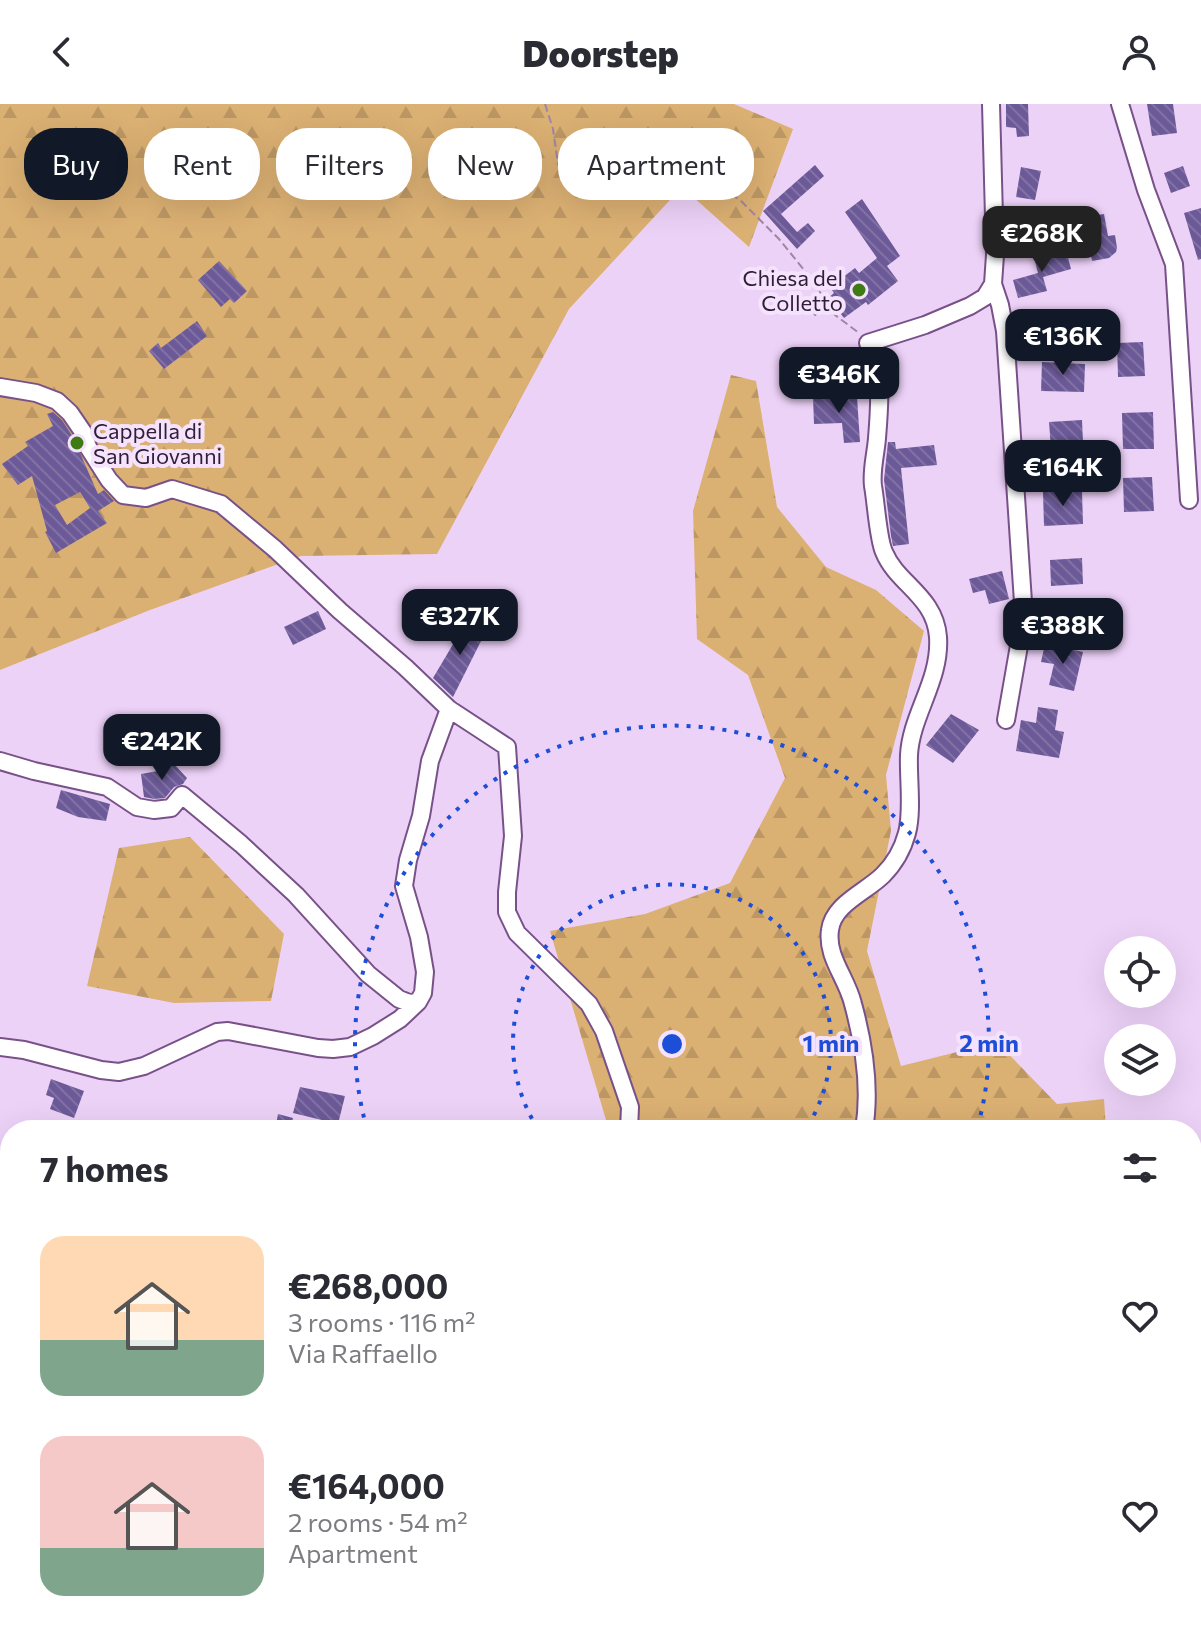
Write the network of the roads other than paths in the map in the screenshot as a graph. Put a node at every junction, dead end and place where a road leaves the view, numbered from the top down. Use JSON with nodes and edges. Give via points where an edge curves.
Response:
{"nodes":[{"id":1,"x":991,"y":104,"type":"edge"},
{"id":2,"x":1120,"y":104,"type":"edge"},
{"id":3,"x":993,"y":284,"type":"junction"},
{"id":4,"x":0,"y":387,"type":"edge"},
{"id":5,"x":1189,"y":500,"type":"dead end"},
{"id":6,"x":449,"y":709,"type":"junction"},
{"id":7,"x":1006,"y":720,"type":"dead end"},
{"id":8,"x":0,"y":761,"type":"edge"},
{"id":9,"x":418,"y":1002,"type":"junction"},
{"id":10,"x":0,"y":1047,"type":"edge"},
{"id":11,"x":629,"y":1120,"type":"edge"},
{"id":12,"x":866,"y":1120,"type":"edge"}],
"edges":[{"from":1,"to":3,"type":"street"},
{"from":2,"to":5,"type":"street","via":[[1174,264]]},
{"from":3,"to":7,"type":"street","via":[[1005,331],[1024,617]]},
{"from":3,"to":12,"type":"street","via":[[970,306],[871,347],[879,367],[873,480],[883,551],[921,597],[938,636],[932,680],[909,754],[908,831],[901,851],[884,874],[833,917],[830,927],[832,955],[853,1002],[863,1051]]},
{"from":4,"to":6,"type":"street","via":[[57,401],[123,495],[146,498],[172,489],[221,504]]},
{"from":6,"to":9,"type":"street","via":[[430,761],[404,886],[425,972]]},
{"from":6,"to":11,"type":"street","via":[[507,747],[513,836],[507,912],[517,933],[589,1004],[626,1094]]},
{"from":8,"to":9,"type":"street","via":[[107,787],[137,807],[171,808],[182,795],[296,895],[368,974],[399,999]]},
{"from":9,"to":10,"type":"street","via":[[373,1036],[333,1049],[217,1032],[119,1072]]}]}
